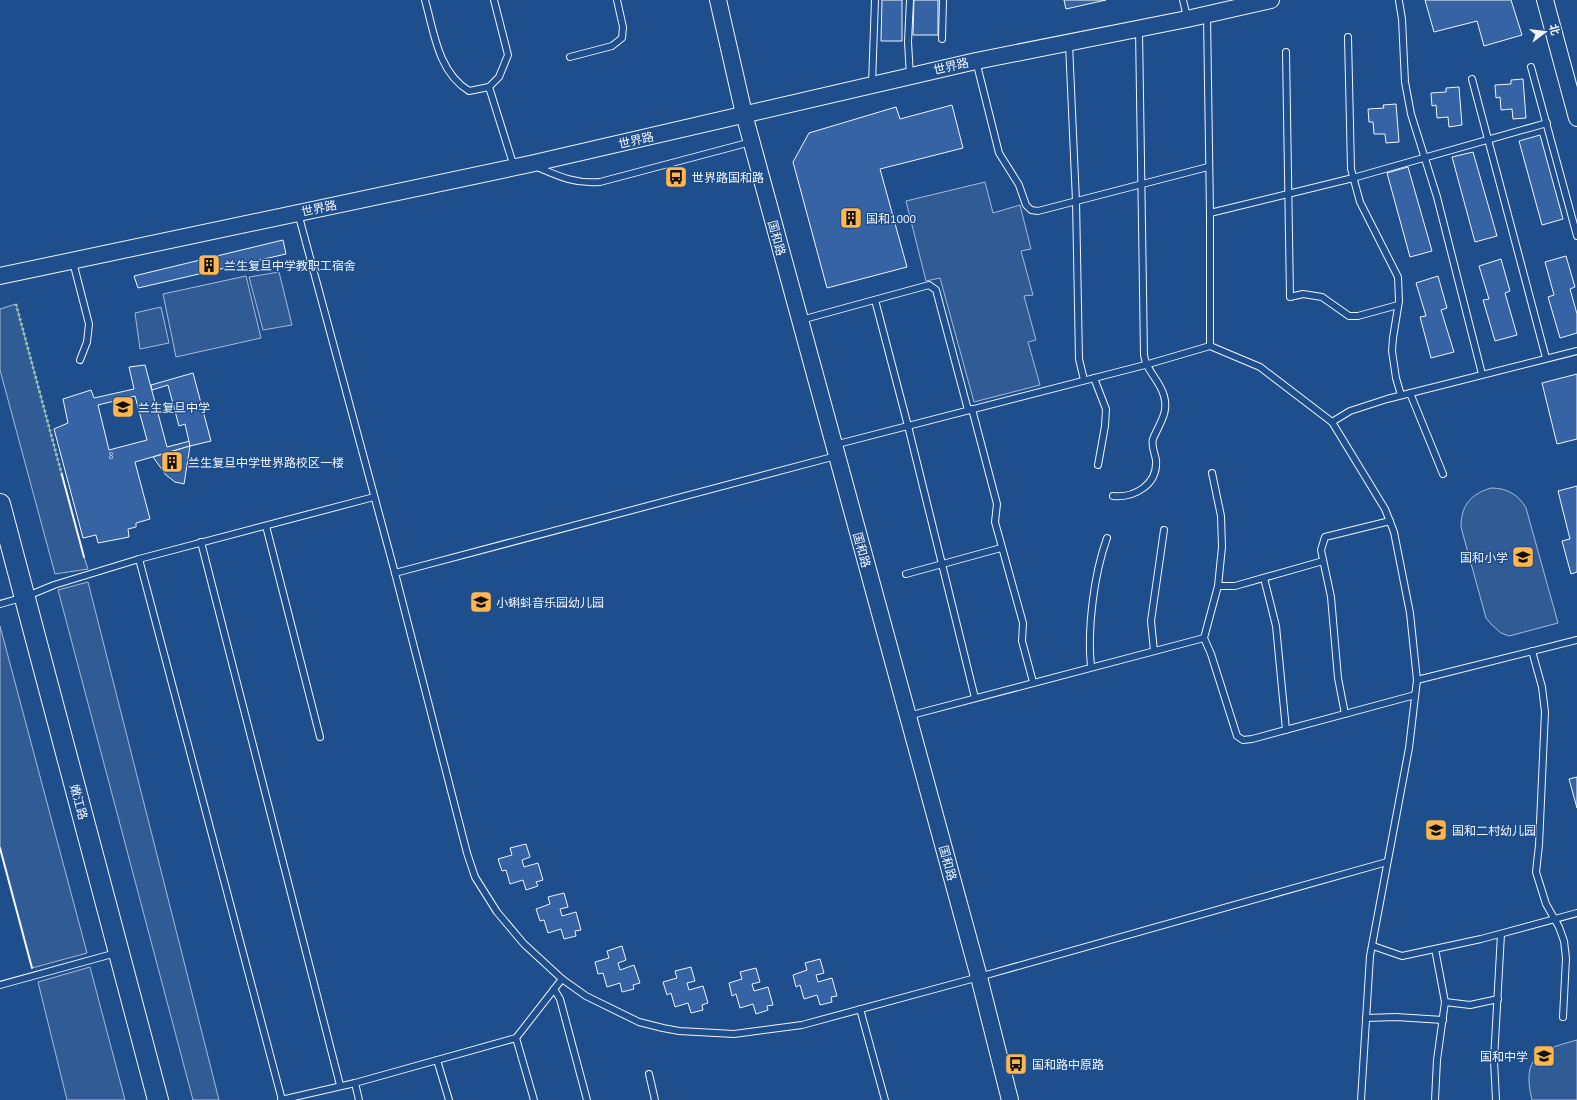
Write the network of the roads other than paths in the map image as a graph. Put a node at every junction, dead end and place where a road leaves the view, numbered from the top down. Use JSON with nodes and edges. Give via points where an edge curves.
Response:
{"nodes":[{"id":1,"x":425,"y":0,"type":"edge"},
{"id":2,"x":494,"y":0,"type":"edge"},
{"id":3,"x":617,"y":0,"type":"edge"},
{"id":4,"x":718,"y":0,"type":"edge"},
{"id":5,"x":875,"y":0,"type":"edge"},
{"id":6,"x":910,"y":0,"type":"edge"},
{"id":7,"x":943,"y":0,"type":"edge"},
{"id":8,"x":1183,"y":0,"type":"edge"},
{"id":9,"x":1271,"y":0,"type":"edge"},
{"id":10,"x":1545,"y":0,"type":"edge"},
{"id":11,"x":1398,"y":1,"type":"edge"},
{"id":12,"x":1207,"y":14,"type":"junction"},
{"id":13,"x":1187,"y":19,"type":"junction"},
{"id":14,"x":1139,"y":28,"type":"junction"},
{"id":15,"x":1348,"y":37,"type":"dead end"},
{"id":16,"x":942,"y":39,"type":"dead end"},
{"id":17,"x":1069,"y":42,"type":"junction"},
{"id":18,"x":1286,"y":52,"type":"dead end"},
{"id":19,"x":570,"y":57,"type":"dead end"},
{"id":20,"x":976,"y":61,"type":"junction"},
{"id":21,"x":1531,"y":67,"type":"dead end"},
{"id":22,"x":910,"y":76,"type":"junction"},
{"id":23,"x":1472,"y":79,"type":"dead end"},
{"id":24,"x":872,"y":84,"type":"junction"},
{"id":25,"x":489,"y":87,"type":"junction"},
{"id":26,"x":744,"y":114,"type":"junction"},
{"id":27,"x":1577,"y":118,"type":"edge"},
{"id":28,"x":1546,"y":123,"type":"junction"},
{"id":29,"x":1488,"y":140,"type":"junction"},
{"id":30,"x":752,"y":142,"type":"junction"},
{"id":31,"x":1424,"y":157,"type":"junction"},
{"id":32,"x":530,"y":164,"type":"junction"},
{"id":33,"x":514,"y":167,"type":"junction"},
{"id":34,"x":1208,"y":167,"type":"junction"},
{"id":35,"x":1353,"y":178,"type":"junction"},
{"id":36,"x":1142,"y":184,"type":"junction"},
{"id":37,"x":1288,"y":194,"type":"junction"},
{"id":38,"x":1076,"y":201,"type":"junction"},
{"id":39,"x":298,"y":212,"type":"junction"},
{"id":40,"x":1210,"y":213,"type":"junction"},
{"id":41,"x":1577,"y":236,"type":"edge"},
{"id":42,"x":72,"y":261,"type":"junction"},
{"id":43,"x":0,"y":276,"type":"edge"},
{"id":44,"x":875,"y":300,"type":"junction"},
{"id":45,"x":1398,"y":305,"type":"junction"},
{"id":46,"x":800,"y":320,"type":"junction"},
{"id":47,"x":1210,"y":346,"type":"junction"},
{"id":48,"x":1577,"y":351,"type":"edge"},
{"id":49,"x":1546,"y":358,"type":"junction"},
{"id":50,"x":80,"y":360,"type":"dead end"},
{"id":51,"x":1146,"y":365,"type":"junction"},
{"id":52,"x":1482,"y":374,"type":"junction"},
{"id":53,"x":1094,"y":378,"type":"junction"},
{"id":54,"x":1084,"y":380,"type":"junction"},
{"id":55,"x":1410,"y":393,"type":"junction"},
{"id":56,"x":1401,"y":395,"type":"junction"},
{"id":57,"x":970,"y":409,"type":"junction"},
{"id":58,"x":1332,"y":422,"type":"junction"},
{"id":59,"x":908,"y":426,"type":"junction"},
{"id":60,"x":835,"y":451,"type":"junction"},
{"id":61,"x":1098,"y":465,"type":"dead end"},
{"id":62,"x":1212,"y":474,"type":"dead end"},
{"id":63,"x":1443,"y":474,"type":"dead end"},
{"id":64,"x":1113,"y":496,"type":"dead end"},
{"id":65,"x":374,"y":497,"type":"junction"},
{"id":66,"x":0,"y":504,"type":"edge"},
{"id":67,"x":1390,"y":521,"type":"junction"},
{"id":68,"x":266,"y":526,"type":"junction"},
{"id":69,"x":1164,"y":530,"type":"dead end"},
{"id":70,"x":1107,"y":538,"type":"dead end"},
{"id":71,"x":201,"y":542,"type":"junction"},
{"id":72,"x":1001,"y":548,"type":"junction"},
{"id":73,"x":139,"y":559,"type":"junction"},
{"id":74,"x":1323,"y":561,"type":"junction"},
{"id":75,"x":942,"y":564,"type":"junction"},
{"id":76,"x":395,"y":573,"type":"junction"},
{"id":77,"x":906,"y":574,"type":"dead end"},
{"id":78,"x":1264,"y":578,"type":"junction"},
{"id":79,"x":1218,"y":586,"type":"junction"},
{"id":80,"x":25,"y":597,"type":"junction"},
{"id":81,"x":0,"y":604,"type":"edge"},
{"id":82,"x":1204,"y":638,"type":"junction"},
{"id":83,"x":1577,"y":640,"type":"edge"},
{"id":84,"x":1154,"y":651,"type":"junction"},
{"id":85,"x":1532,"y":651,"type":"junction"},
{"id":86,"x":1091,"y":667,"type":"junction"},
{"id":87,"x":1417,"y":680,"type":"junction"},
{"id":88,"x":1033,"y":682,"type":"junction"},
{"id":89,"x":1415,"y":695,"type":"junction"},
{"id":90,"x":975,"y":698,"type":"junction"},
{"id":91,"x":1345,"y":714,"type":"junction"},
{"id":92,"x":908,"y":716,"type":"junction"},
{"id":93,"x":1286,"y":730,"type":"junction"},
{"id":94,"x":320,"y":737,"type":"dead end"},
{"id":95,"x":1386,"y":862,"type":"junction"},
{"id":96,"x":1577,"y":913,"type":"edge"},
{"id":97,"x":1554,"y":919,"type":"junction"},
{"id":98,"x":1501,"y":934,"type":"junction"},
{"id":99,"x":1373,"y":946,"type":"junction"},
{"id":100,"x":1435,"y":949,"type":"junction"},
{"id":101,"x":120,"y":952,"type":"junction"},
{"id":102,"x":979,"y":977,"type":"junction"},
{"id":103,"x":562,"y":979,"type":"junction"},
{"id":104,"x":0,"y":985,"type":"edge"},
{"id":105,"x":554,"y":989,"type":"junction"},
{"id":106,"x":1498,"y":999,"type":"junction"},
{"id":107,"x":1445,"y":1002,"type":"junction"},
{"id":108,"x":860,"y":1009,"type":"junction"},
{"id":109,"x":1563,"y":1017,"type":"dead end"},
{"id":110,"x":1366,"y":1018,"type":"junction"},
{"id":111,"x":1443,"y":1020,"type":"junction"},
{"id":112,"x":516,"y":1038,"type":"junction"},
{"id":113,"x":437,"y":1060,"type":"junction"},
{"id":114,"x":650,"y":1074,"type":"dead end"},
{"id":115,"x":355,"y":1083,"type":"junction"},
{"id":116,"x":340,"y":1085,"type":"junction"},
{"id":117,"x":158,"y":1100,"type":"edge"},
{"id":118,"x":281,"y":1100,"type":"edge"},
{"id":119,"x":359,"y":1100,"type":"edge"},
{"id":120,"x":449,"y":1100,"type":"edge"},
{"id":121,"x":534,"y":1100,"type":"edge"},
{"id":122,"x":587,"y":1100,"type":"edge"},
{"id":123,"x":655,"y":1100,"type":"edge"},
{"id":124,"x":885,"y":1100,"type":"edge"},
{"id":125,"x":1010,"y":1100,"type":"edge"},
{"id":126,"x":1361,"y":1100,"type":"edge"},
{"id":127,"x":1435,"y":1100,"type":"edge"},
{"id":128,"x":1496,"y":1100,"type":"edge"}],
"edges":[{"from":1,"to":25,"type":"lane","via":[[444,65],[457,83],[469,90]]},
{"from":2,"to":25,"type":"lane","via":[[508,55],[499,78]]},
{"from":3,"to":19,"type":"lane","via":[[623,27],[622,38],[612,46]]},
{"from":4,"to":26,"type":"street","name":"国和路"},
{"from":5,"to":24,"type":"lane"},
{"from":6,"to":22,"type":"lane"},
{"from":7,"to":16,"type":"lane"},
{"from":8,"to":13,"type":"lane"},
{"from":9,"to":12,"type":"street","name":"世界路"},
{"from":10,"to":27,"type":"street"},
{"from":11,"to":31,"type":"lane","via":[[1402,19],[1407,96]]},
{"from":12,"to":13,"type":"street","name":"世界路"},
{"from":12,"to":34,"type":"lane"},
{"from":13,"to":14,"type":"street","name":"世界路"},
{"from":14,"to":17,"type":"street","name":"世界路"},
{"from":14,"to":36,"type":"lane"},
{"from":15,"to":35,"type":"lane","via":[[1350,151]]},
{"from":17,"to":20,"type":"street","name":"世界路"},
{"from":17,"to":38,"type":"lane"},
{"from":18,"to":37,"type":"lane"},
{"from":20,"to":22,"type":"street","name":"世界路"},
{"from":20,"to":38,"type":"lane","via":[[999,153],[1019,185],[1026,205],[1031,210],[1038,211]]},
{"from":21,"to":28,"type":"lane"},
{"from":22,"to":24,"type":"street","name":"世界路"},
{"from":23,"to":29,"type":"lane"},
{"from":24,"to":26,"type":"street","name":"世界路"},
{"from":25,"to":33,"type":"lane"},
{"from":26,"to":30,"type":"street","name":"国和路"},
{"from":26,"to":32,"type":"street","name":"世界路"},
{"from":28,"to":29,"type":"lane"},
{"from":28,"to":41,"type":"lane"},
{"from":29,"to":31,"type":"lane"},
{"from":29,"to":49,"type":"lane"},
{"from":30,"to":32,"type":"lane","via":[[584,184]]},
{"from":30,"to":46,"type":"street","name":"国和路"},
{"from":31,"to":35,"type":"lane"},
{"from":31,"to":52,"type":"lane","via":[[1437,197]]},
{"from":32,"to":33,"type":"street","name":"世界路"},
{"from":33,"to":39,"type":"street","name":"世界路"},
{"from":34,"to":36,"type":"lane"},
{"from":34,"to":40,"type":"lane"},
{"from":35,"to":37,"type":"lane"},
{"from":35,"to":45,"type":"lane","via":[[1360,202],[1398,277]]},
{"from":36,"to":38,"type":"lane"},
{"from":36,"to":51,"type":"lane","via":[[1143,331]]},
{"from":37,"to":40,"type":"lane"},
{"from":37,"to":45,"type":"lane","via":[[1290,297],[1303,294],[1322,297],[1349,316]]},
{"from":38,"to":54,"type":"lane","via":[[1079,359]]},
{"from":39,"to":42,"type":"street","name":"世界路"},
{"from":39,"to":65,"type":"lane"},
{"from":40,"to":47,"type":"lane"},
{"from":42,"to":43,"type":"street","name":"世界路"},
{"from":42,"to":50,"type":"lane","via":[[90,324]]},
{"from":44,"to":46,"type":"lane"},
{"from":44,"to":57,"type":"lane","via":[[929,284],[933,286]]},
{"from":44,"to":59,"type":"lane"},
{"from":45,"to":56,"type":"lane","via":[[1392,351]]},
{"from":46,"to":60,"type":"street","name":"国和路"},
{"from":47,"to":51,"type":"lane"},
{"from":47,"to":58,"type":"lane","via":[[1260,367]]},
{"from":48,"to":49,"type":"lane"},
{"from":49,"to":52,"type":"lane"},
{"from":51,"to":53,"type":"lane"},
{"from":51,"to":64,"type":"lane","via":[[1161,385],[1165,397],[1166,411],[1152,440],[1155,471],[1144,488],[1136,494]]},
{"from":52,"to":55,"type":"lane"},
{"from":53,"to":54,"type":"lane"},
{"from":53,"to":61,"type":"lane","via":[[1106,409]]},
{"from":54,"to":57,"type":"lane"},
{"from":55,"to":56,"type":"lane"},
{"from":55,"to":63,"type":"lane"},
{"from":56,"to":58,"type":"lane","via":[[1356,408]]},
{"from":57,"to":59,"type":"lane"},
{"from":57,"to":72,"type":"lane","via":[[997,504],[995,522]]},
{"from":58,"to":67,"type":"lane"},
{"from":59,"to":60,"type":"lane"},
{"from":59,"to":75,"type":"lane"},
{"from":60,"to":76,"type":"lane"},
{"from":60,"to":92,"type":"street","name":"国和路"},
{"from":62,"to":79,"type":"lane","via":[[1221,516],[1222,547]]},
{"from":65,"to":68,"type":"lane"},
{"from":65,"to":76,"type":"lane"},
{"from":66,"to":80,"type":"main road","name":"嫩江路"},
{"from":67,"to":74,"type":"lane","via":[[1325,537],[1321,550]]},
{"from":67,"to":87,"type":"lane","via":[[1410,613]]},
{"from":68,"to":71,"type":"lane"},
{"from":68,"to":94,"type":"lane"},
{"from":69,"to":84,"type":"lane","via":[[1151,621]]},
{"from":70,"to":86,"type":"lane","via":[[1102,551],[1090,623]]},
{"from":71,"to":73,"type":"lane"},
{"from":71,"to":116,"type":"lane"},
{"from":72,"to":75,"type":"lane"},
{"from":72,"to":88,"type":"lane","via":[[1024,623],[1022,641]]},
{"from":73,"to":80,"type":"lane","via":[[54,585]]},
{"from":73,"to":118,"type":"lane"},
{"from":74,"to":78,"type":"lane"},
{"from":74,"to":91,"type":"lane","via":[[1331,597],[1338,678]]},
{"from":75,"to":77,"type":"lane"},
{"from":75,"to":90,"type":"lane"},
{"from":76,"to":103,"type":"lane","via":[[475,877],[497,912],[520,939]]},
{"from":78,"to":79,"type":"lane","via":[[1236,586]]},
{"from":78,"to":93,"type":"lane","via":[[1276,626]]},
{"from":79,"to":82,"type":"lane"},
{"from":80,"to":81,"type":"lane"},
{"from":80,"to":101,"type":"main road","name":"嫩江路"},
{"from":82,"to":84,"type":"lane"},
{"from":82,"to":93,"type":"lane","via":[[1237,736],[1243,740],[1252,739]]},
{"from":83,"to":85,"type":"lane"},
{"from":84,"to":86,"type":"lane"},
{"from":85,"to":87,"type":"lane"},
{"from":85,"to":97,"type":"lane","via":[[1542,687],[1545,712],[1536,872],[1546,904]]},
{"from":86,"to":88,"type":"lane"},
{"from":87,"to":89,"type":"lane"},
{"from":88,"to":90,"type":"lane"},
{"from":89,"to":91,"type":"lane"},
{"from":89,"to":95,"type":"lane","via":[[1409,748]]},
{"from":90,"to":92,"type":"lane"},
{"from":91,"to":93,"type":"lane"},
{"from":92,"to":102,"type":"street","name":"国和路"},
{"from":95,"to":99,"type":"lane"},
{"from":95,"to":102,"type":"lane"},
{"from":96,"to":97,"type":"lane"},
{"from":97,"to":98,"type":"lane"},
{"from":97,"to":109,"type":"lane","via":[[1564,941],[1566,958]]},
{"from":98,"to":100,"type":"lane"},
{"from":98,"to":106,"type":"lane"},
{"from":99,"to":100,"type":"lane","via":[[1402,956]]},
{"from":99,"to":110,"type":"lane","via":[[1370,956]]},
{"from":100,"to":107,"type":"lane"},
{"from":101,"to":104,"type":"lane"},
{"from":101,"to":117,"type":"main road","name":"嫩江路"},
{"from":102,"to":108,"type":"lane"},
{"from":102,"to":125,"type":"street","name":"国和路"},
{"from":103,"to":105,"type":"lane"},
{"from":103,"to":108,"type":"lane","via":[[586,996],[640,1022],[679,1031],[734,1034],[802,1024]]},
{"from":105,"to":112,"type":"lane"},
{"from":105,"to":122,"type":"lane","via":[[560,999]]},
{"from":106,"to":107,"type":"lane","via":[[1470,1005]]},
{"from":106,"to":128,"type":"lane","via":[[1494,1060]]},
{"from":107,"to":111,"type":"lane"},
{"from":108,"to":124,"type":"lane"},
{"from":110,"to":111,"type":"lane"},
{"from":110,"to":126,"type":"lane"},
{"from":111,"to":127,"type":"lane"},
{"from":112,"to":113,"type":"lane"},
{"from":112,"to":121,"type":"lane"},
{"from":113,"to":115,"type":"lane"},
{"from":113,"to":120,"type":"lane"},
{"from":114,"to":123,"type":"lane"},
{"from":115,"to":116,"type":"lane"},
{"from":115,"to":119,"type":"lane"},
{"from":116,"to":118,"type":"lane"}]}
